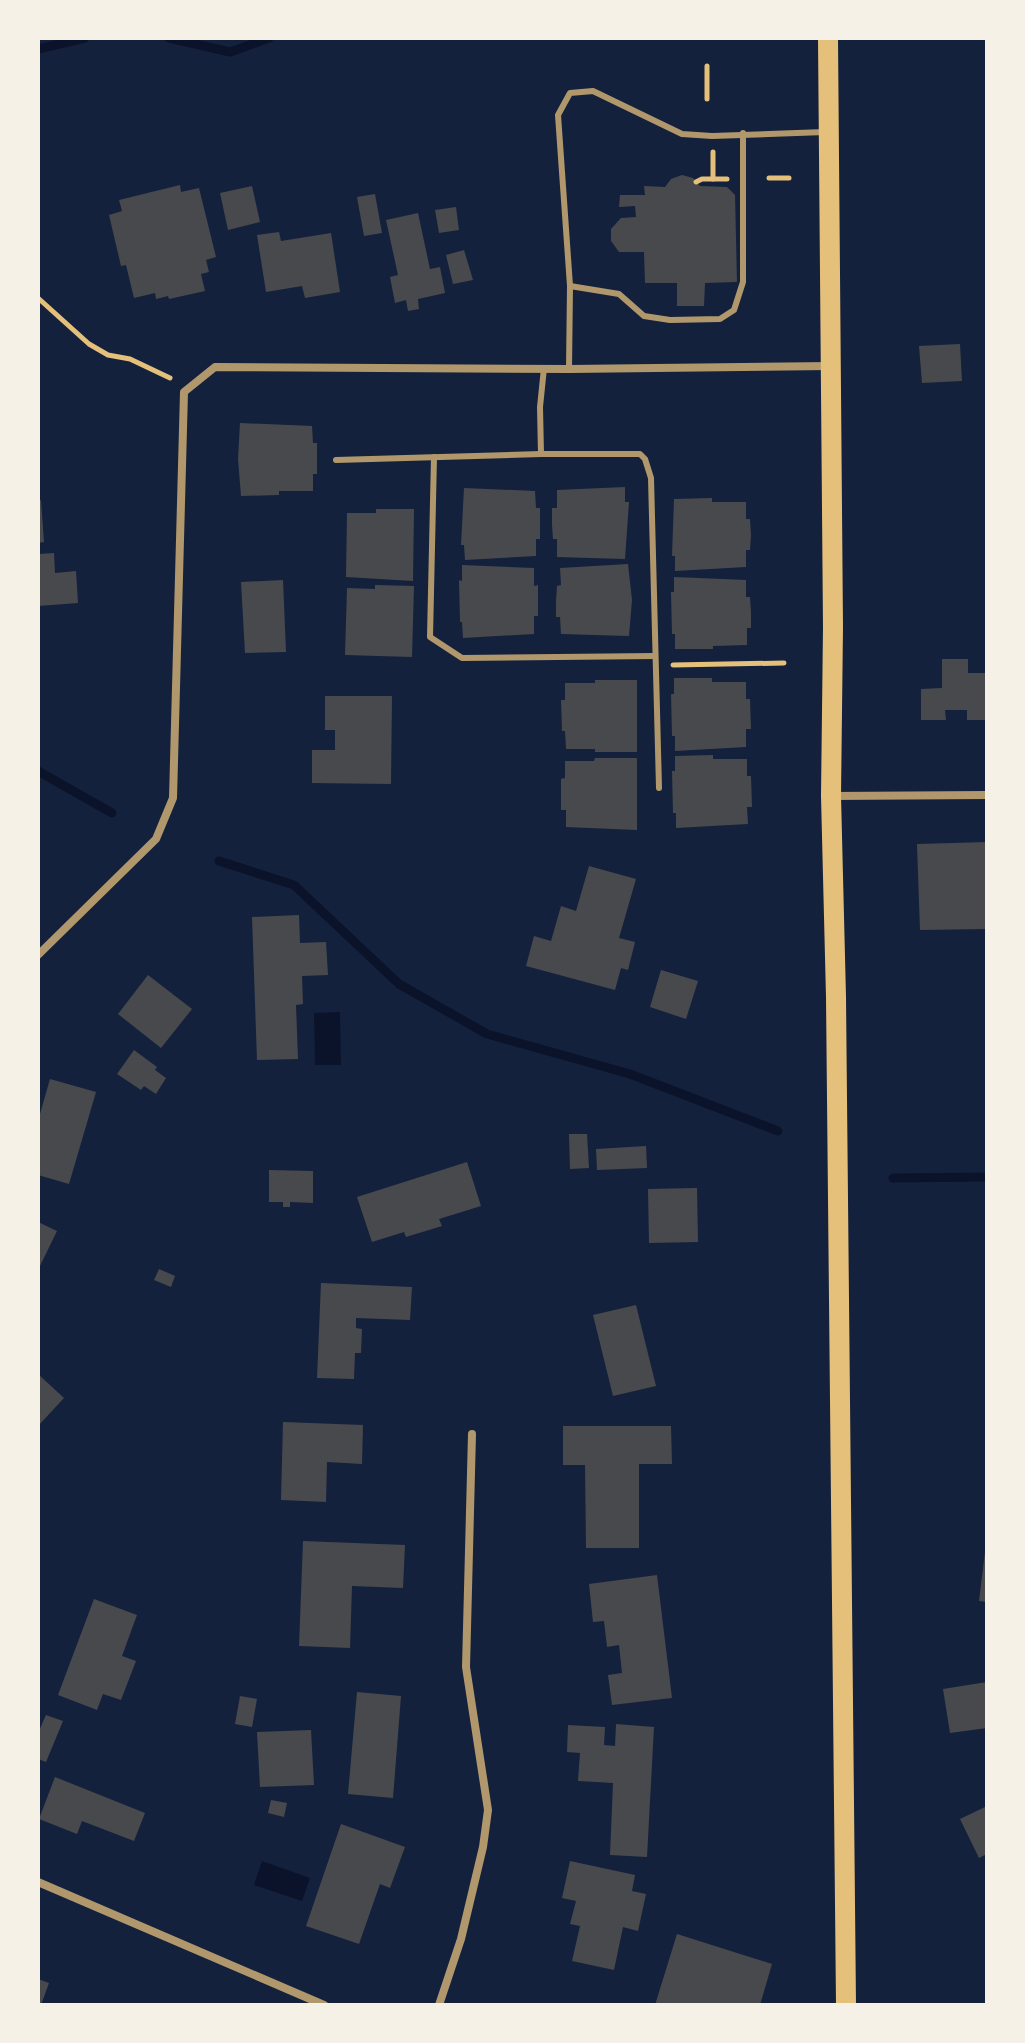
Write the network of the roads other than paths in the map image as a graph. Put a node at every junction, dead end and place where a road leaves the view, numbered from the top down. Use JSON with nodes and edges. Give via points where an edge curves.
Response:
{"nodes":[{"id":1,"x":828,"y":38,"type":"edge"},
{"id":2,"x":829,"y":132,"type":"junction"},
{"id":3,"x":743,"y":133,"type":"junction"},
{"id":4,"x":570,"y":286,"type":"junction"},
{"id":5,"x":831,"y":366,"type":"junction"},
{"id":6,"x":544,"y":368,"type":"junction"},
{"id":7,"x":569,"y":369,"type":"junction"},
{"id":8,"x":541,"y":454,"type":"junction"},
{"id":9,"x":434,"y":457,"type":"junction"},
{"id":10,"x":336,"y":460,"type":"dead end"},
{"id":11,"x":655,"y":656,"type":"junction"},
{"id":12,"x":659,"y":788,"type":"dead end"},
{"id":13,"x":987,"y":795,"type":"edge"},
{"id":14,"x":831,"y":796,"type":"junction"},
{"id":15,"x":38,"y":955,"type":"edge"},
{"id":16,"x":472,"y":1434,"type":"dead end"},
{"id":17,"x":38,"y":1882,"type":"edge"},
{"id":18,"x":324,"y":2005,"type":"edge"},
{"id":19,"x":439,"y":2005,"type":"edge"},
{"id":20,"x":846,"y":2005,"type":"edge"}],
"edges":[{"from":1,"to":2,"type":"main road"},
{"from":2,"to":3,"type":"lane"},
{"from":2,"to":5,"type":"main road"},
{"from":3,"to":4,"type":"lane","via":[[743,282],[734,310],[720,319],[670,320],[644,316],[619,294]]},
{"from":3,"to":4,"type":"lane","via":[[682,134],[593,91],[570,93],[558,115]]},
{"from":4,"to":7,"type":"lane"},
{"from":5,"to":7,"type":"street"},
{"from":5,"to":14,"type":"main road"},
{"from":6,"to":7,"type":"street"},
{"from":6,"to":8,"type":"lane"},
{"from":6,"to":15,"type":"street","via":[[215,367],[184,392],[173,798],[156,839]]},
{"from":8,"to":9,"type":"lane"},
{"from":8,"to":11,"type":"lane","via":[[640,454],[645,459],[651,478]]},
{"from":9,"to":10,"type":"lane"},
{"from":9,"to":11,"type":"lane","via":[[430,637],[462,658]]},
{"from":11,"to":12,"type":"lane"},
{"from":13,"to":14,"type":"street"},
{"from":14,"to":20,"type":"main road"},
{"from":16,"to":19,"type":"street","via":[[466,1667],[488,1810],[465,1924]]},
{"from":17,"to":18,"type":"street"}]}
